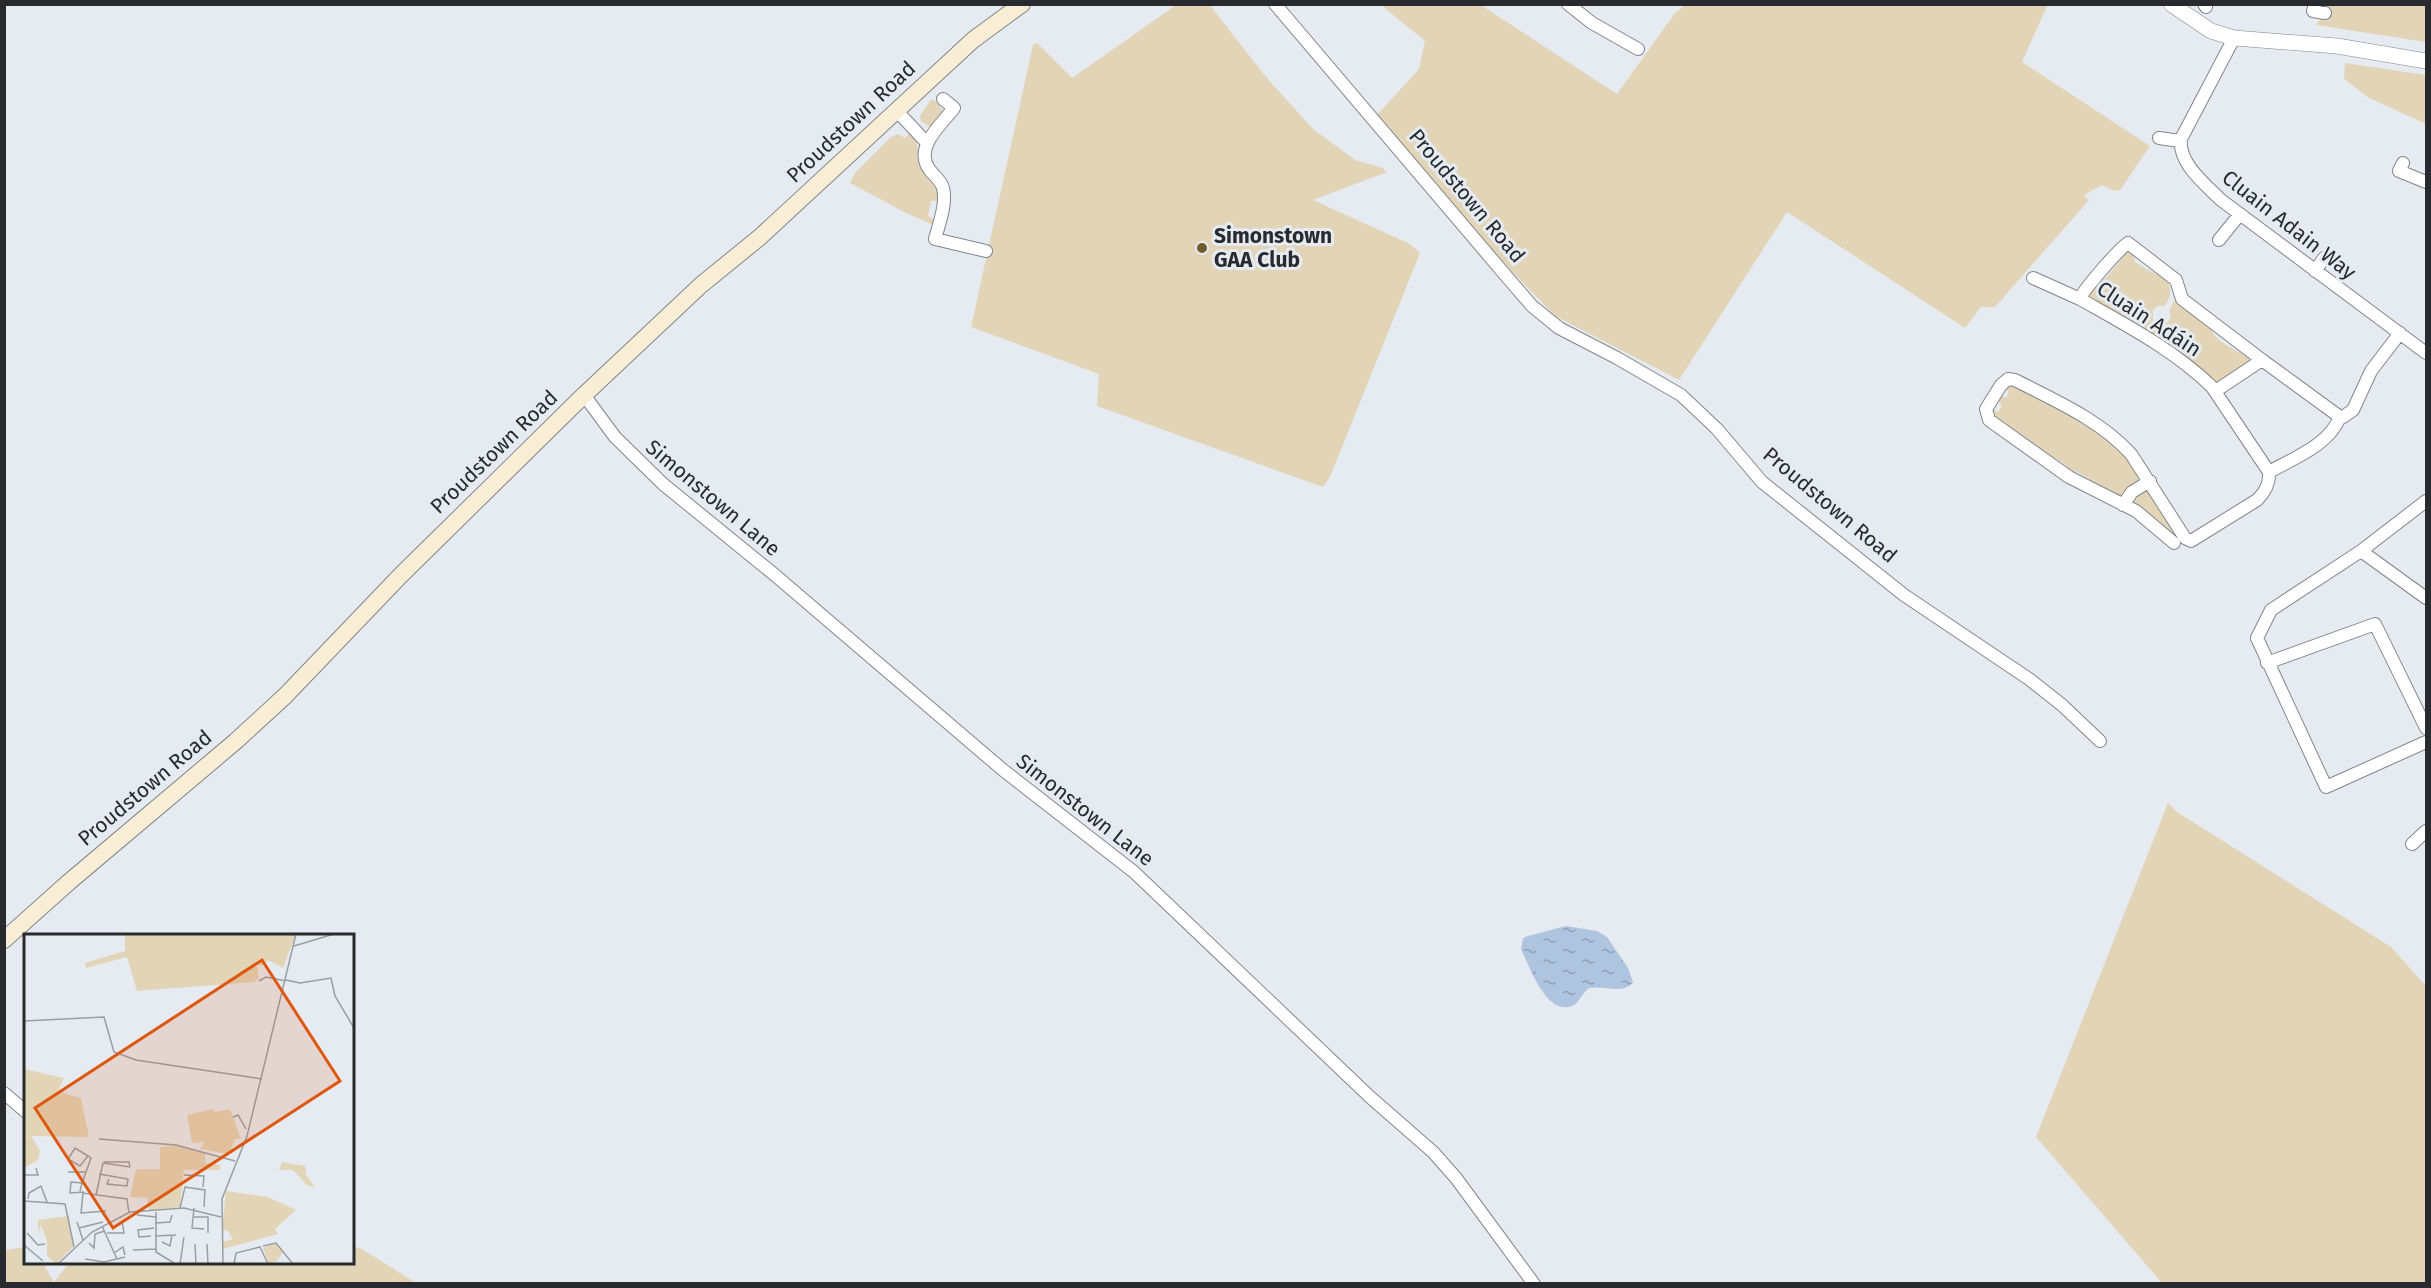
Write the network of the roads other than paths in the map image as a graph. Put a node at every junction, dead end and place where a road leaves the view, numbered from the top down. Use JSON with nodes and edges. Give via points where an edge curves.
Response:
{"nodes":[{"id":1,"x":1022,"y":4,"type":"edge"},
{"id":2,"x":1275,"y":4,"type":"edge"},
{"id":3,"x":1568,"y":4,"type":"edge"},
{"id":4,"x":2171,"y":4,"type":"edge"},
{"id":5,"x":2315,"y":4,"type":"edge"},
{"id":6,"x":2325,"y":14,"type":"dead end"},
{"id":7,"x":2234,"y":38,"type":"junction"},
{"id":8,"x":1623,"y":41,"type":"junction"},
{"id":9,"x":1638,"y":49,"type":"dead end"},
{"id":10,"x":1616,"y":53,"type":"dead end"},
{"id":11,"x":2427,"y":61,"type":"edge"},
{"id":12,"x":943,"y":99,"type":"dead end"},
{"id":13,"x":896,"y":110,"type":"junction"},
{"id":14,"x":2159,"y":138,"type":"dead end"},
{"id":15,"x":2180,"y":141,"type":"junction"},
{"id":16,"x":927,"y":143,"type":"junction"},
{"id":17,"x":2403,"y":163,"type":"dead end"},
{"id":18,"x":2427,"y":182,"type":"edge"},
{"id":19,"x":2240,"y":214,"type":"junction"},
{"id":20,"x":2219,"y":240,"type":"dead end"},
{"id":21,"x":986,"y":251,"type":"dead end"},
{"id":22,"x":2324,"y":258,"type":"dead end"},
{"id":23,"x":2315,"y":271,"type":"junction"},
{"id":24,"x":2033,"y":278,"type":"dead end"},
{"id":25,"x":2080,"y":299,"type":"junction"},
{"id":26,"x":2400,"y":333,"type":"junction"},
{"id":27,"x":2427,"y":353,"type":"edge"},
{"id":28,"x":2262,"y":360,"type":"junction"},
{"id":29,"x":2220,"y":388,"type":"dead end"},
{"id":30,"x":585,"y":395,"type":"junction"},
{"id":31,"x":2340,"y":417,"type":"junction"},
{"id":32,"x":2269,"y":472,"type":"junction"},
{"id":33,"x":2150,"y":482,"type":"junction"},
{"id":34,"x":2427,"y":501,"type":"edge"},
{"id":35,"x":2123,"y":505,"type":"junction"},
{"id":36,"x":2174,"y":543,"type":"dead end"},
{"id":37,"x":2361,"y":551,"type":"junction"},
{"id":38,"x":2427,"y":598,"type":"edge"},
{"id":39,"x":2267,"y":663,"type":"junction"},
{"id":40,"x":2427,"y":728,"type":"edge"},
{"id":41,"x":2100,"y":741,"type":"dead end"},
{"id":42,"x":2427,"y":742,"type":"edge"},
{"id":43,"x":2427,"y":831,"type":"edge"},
{"id":44,"x":2412,"y":844,"type":"dead end"},
{"id":45,"x":4,"y":940,"type":"edge"},
{"id":46,"x":4,"y":1093,"type":"edge"},
{"id":47,"x":24,"y":1110,"type":"edge"},
{"id":48,"x":1534,"y":1284,"type":"edge"}],
"edges":[{"from":1,"to":13,"type":"main road","name":"Proudstown Road","via":[[973,40]]},
{"from":2,"to":41,"type":"street","name":"Proudstown Road","via":[[1545,318],[1680,395],[1717,429],[1762,482],[1904,595],[2029,679]]},
{"from":3,"to":8,"type":"street"},
{"from":4,"to":7,"type":"street","via":[[2211,31]]},
{"from":5,"to":6,"type":"street","via":[[2313,11]]},
{"from":7,"to":11,"type":"street","via":[[2337,46]]},
{"from":7,"to":15,"type":"street"},
{"from":8,"to":9,"type":"street"},
{"from":8,"to":10,"type":"street"},
{"from":12,"to":16,"type":"street","via":[[954,108]]},
{"from":13,"to":16,"type":"street"},
{"from":13,"to":30,"type":"main road","name":"Proudstown Road"},
{"from":14,"to":15,"type":"street"},
{"from":15,"to":19,"type":"street","name":"Cluain Adain Way","via":[[2183,156],[2198,177]]},
{"from":16,"to":21,"type":"street","via":[[925,159],[941,183],[944,196],[935,239]]},
{"from":17,"to":18,"type":"street","via":[[2399,171]]},
{"from":19,"to":20,"type":"street"},
{"from":19,"to":23,"type":"street","name":"Cluain Adain Way"},
{"from":22,"to":23,"type":"street"},
{"from":23,"to":26,"type":"street","name":"Cluain Adain Way"},
{"from":24,"to":25,"type":"street"},
{"from":25,"to":28,"type":"street","name":"Cluain Adáin","via":[[2082,292],[2128,243],[2176,280],[2182,299]]},
{"from":25,"to":32,"type":"street","name":"Cluain Adáin","via":[[2146,337],[2212,387]]},
{"from":26,"to":27,"type":"street","name":"Cluain Adain Way"},
{"from":26,"to":31,"type":"street","via":[[2371,371],[2353,410]]},
{"from":28,"to":29,"type":"street"},
{"from":28,"to":31,"type":"street"},
{"from":30,"to":45,"type":"main road","name":"Proudstown Road","via":[[277,703]]},
{"from":30,"to":48,"type":"street","name":"Simonstown Lane","via":[[615,437],[663,484],[1003,770],[1134,872],[1432,1152],[1456,1178]]},
{"from":31,"to":32,"type":"street","via":[[2335,429],[2324,439]]},
{"from":32,"to":33,"type":"street","via":[[2264,494],[2191,541],[2185,538]]},
{"from":33,"to":35,"type":"street","via":[[2132,492]]},
{"from":33,"to":35,"type":"street","via":[[2123,445],[2091,420],[2015,380],[2001,384],[1986,409],[1989,420],[2068,477]]},
{"from":34,"to":37,"type":"street"},
{"from":35,"to":36,"type":"street"},
{"from":37,"to":38,"type":"street"},
{"from":37,"to":39,"type":"street","via":[[2271,610],[2256,638]]},
{"from":39,"to":40,"type":"street","via":[[2375,624]]},
{"from":39,"to":42,"type":"street","via":[[2326,787]]},
{"from":43,"to":44,"type":"street"},
{"from":46,"to":47,"type":"street"}]}
